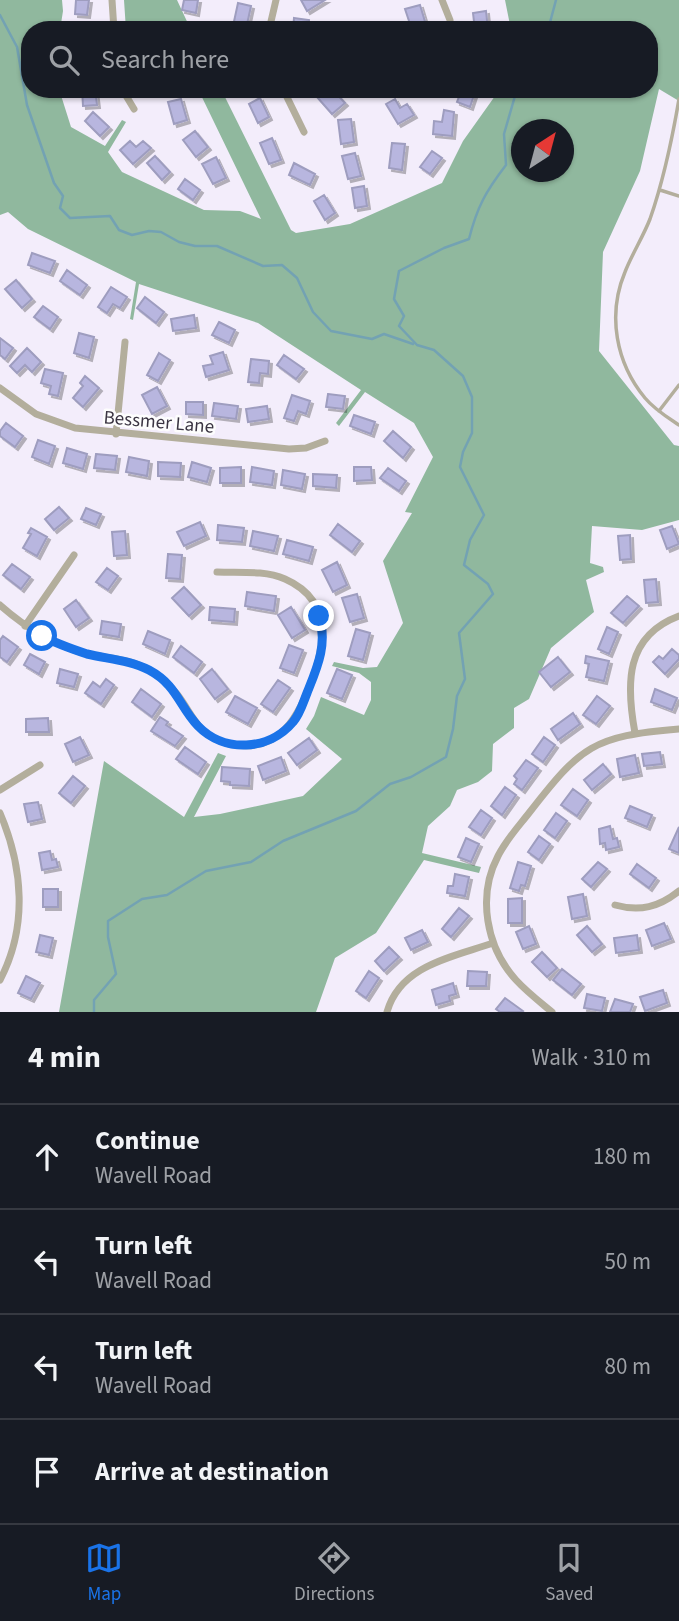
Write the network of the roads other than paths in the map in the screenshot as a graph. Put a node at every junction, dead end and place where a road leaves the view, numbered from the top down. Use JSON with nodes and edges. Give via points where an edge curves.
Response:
{"nodes":[{"id":1,"x":112,"y":0,"type":"edge"},
{"id":2,"x":276,"y":0,"type":"edge"},
{"id":3,"x":442,"y":0,"type":"edge"},
{"id":4,"x":113,"y":21,"type":"edge"},
{"id":5,"x":271,"y":21,"type":"edge"},
{"id":6,"x":450,"y":21,"type":"edge"},
{"id":7,"x":127,"y":98,"type":"edge"},
{"id":8,"x":288,"y":98,"type":"edge"},
{"id":9,"x":679,"y":99,"type":"edge"},
{"id":10,"x":134,"y":109,"type":"dead end"},
{"id":11,"x":304,"y":132,"type":"dead end"},
{"id":12,"x":660,"y":190,"type":"junction"},
{"id":13,"x":679,"y":196,"type":"edge"},
{"id":14,"x":125,"y":342,"type":"dead end"},
{"id":15,"x":679,"y":385,"type":"edge"},
{"id":16,"x":0,"y":388,"type":"edge"},
{"id":17,"x":659,"y":411,"type":"junction"},
{"id":18,"x":679,"y":425,"type":"edge"},
{"id":19,"x":116,"y":433,"type":"junction"},
{"id":20,"x":325,"y":441,"type":"dead end"},
{"id":21,"x":74,"y":555,"type":"dead end"},
{"id":22,"x":217,"y":572,"type":"dead end"},
{"id":23,"x":0,"y":605,"type":"edge"},
{"id":24,"x":679,"y":616,"type":"edge"},
{"id":25,"x":25,"y":626,"type":"junction"},
{"id":26,"x":679,"y":729,"type":"edge"},
{"id":27,"x":635,"y":733,"type":"junction"},
{"id":28,"x":40,"y":765,"type":"dead end"},
{"id":29,"x":0,"y":790,"type":"edge"},
{"id":30,"x":0,"y":813,"type":"edge"},
{"id":31,"x":679,"y":891,"type":"edge"},
{"id":32,"x":615,"y":905,"type":"dead end"},
{"id":33,"x":492,"y":943,"type":"junction"},
{"id":34,"x":0,"y":980,"type":"edge"},
{"id":35,"x":387,"y":1012,"type":"edge"},
{"id":36,"x":552,"y":1012,"type":"edge"}],
"edges":[{"from":1,"to":4,"type":"street"},
{"from":2,"to":5,"type":"street"},
{"from":3,"to":6,"type":"street"},
{"from":7,"to":10,"type":"street"},
{"from":8,"to":11,"type":"street"},
{"from":9,"to":12,"type":"lane"},
{"from":12,"to":13,"type":"lane"},
{"from":12,"to":17,"type":"lane","via":[[624,273],[615,308],[621,357],[632,380]]},
{"from":14,"to":19,"type":"street"},
{"from":15,"to":17,"type":"lane"},
{"from":16,"to":19,"type":"street","name":"Bessmer Lane","via":[[53,422]]},
{"from":17,"to":18,"type":"lane"},
{"from":19,"to":20,"type":"street","name":"Bessmer Lane","via":[[289,449]]},
{"from":21,"to":25,"type":"street"},
{"from":22,"to":25,"type":"street","via":[[264,573],[286,579],[308,596],[321,622],[321,657],[299,714],[284,731],[256,744],[232,744],[206,733],[177,695],[151,671],[66,647]]},
{"from":23,"to":25,"type":"street"},
{"from":24,"to":27,"type":"street","via":[[652,631],[635,656],[629,682]]},
{"from":26,"to":27,"type":"street"},
{"from":27,"to":33,"type":"street","via":[[599,743],[572,761],[505,844],[488,889]]},
{"from":28,"to":29,"type":"street"},
{"from":30,"to":34,"type":"street","via":[[16,858],[20,892],[18,926]]},
{"from":31,"to":32,"type":"street","via":[[646,909]]},
{"from":33,"to":35,"type":"street","via":[[416,972],[393,995]]},
{"from":33,"to":36,"type":"street","via":[[515,979]]}]}
